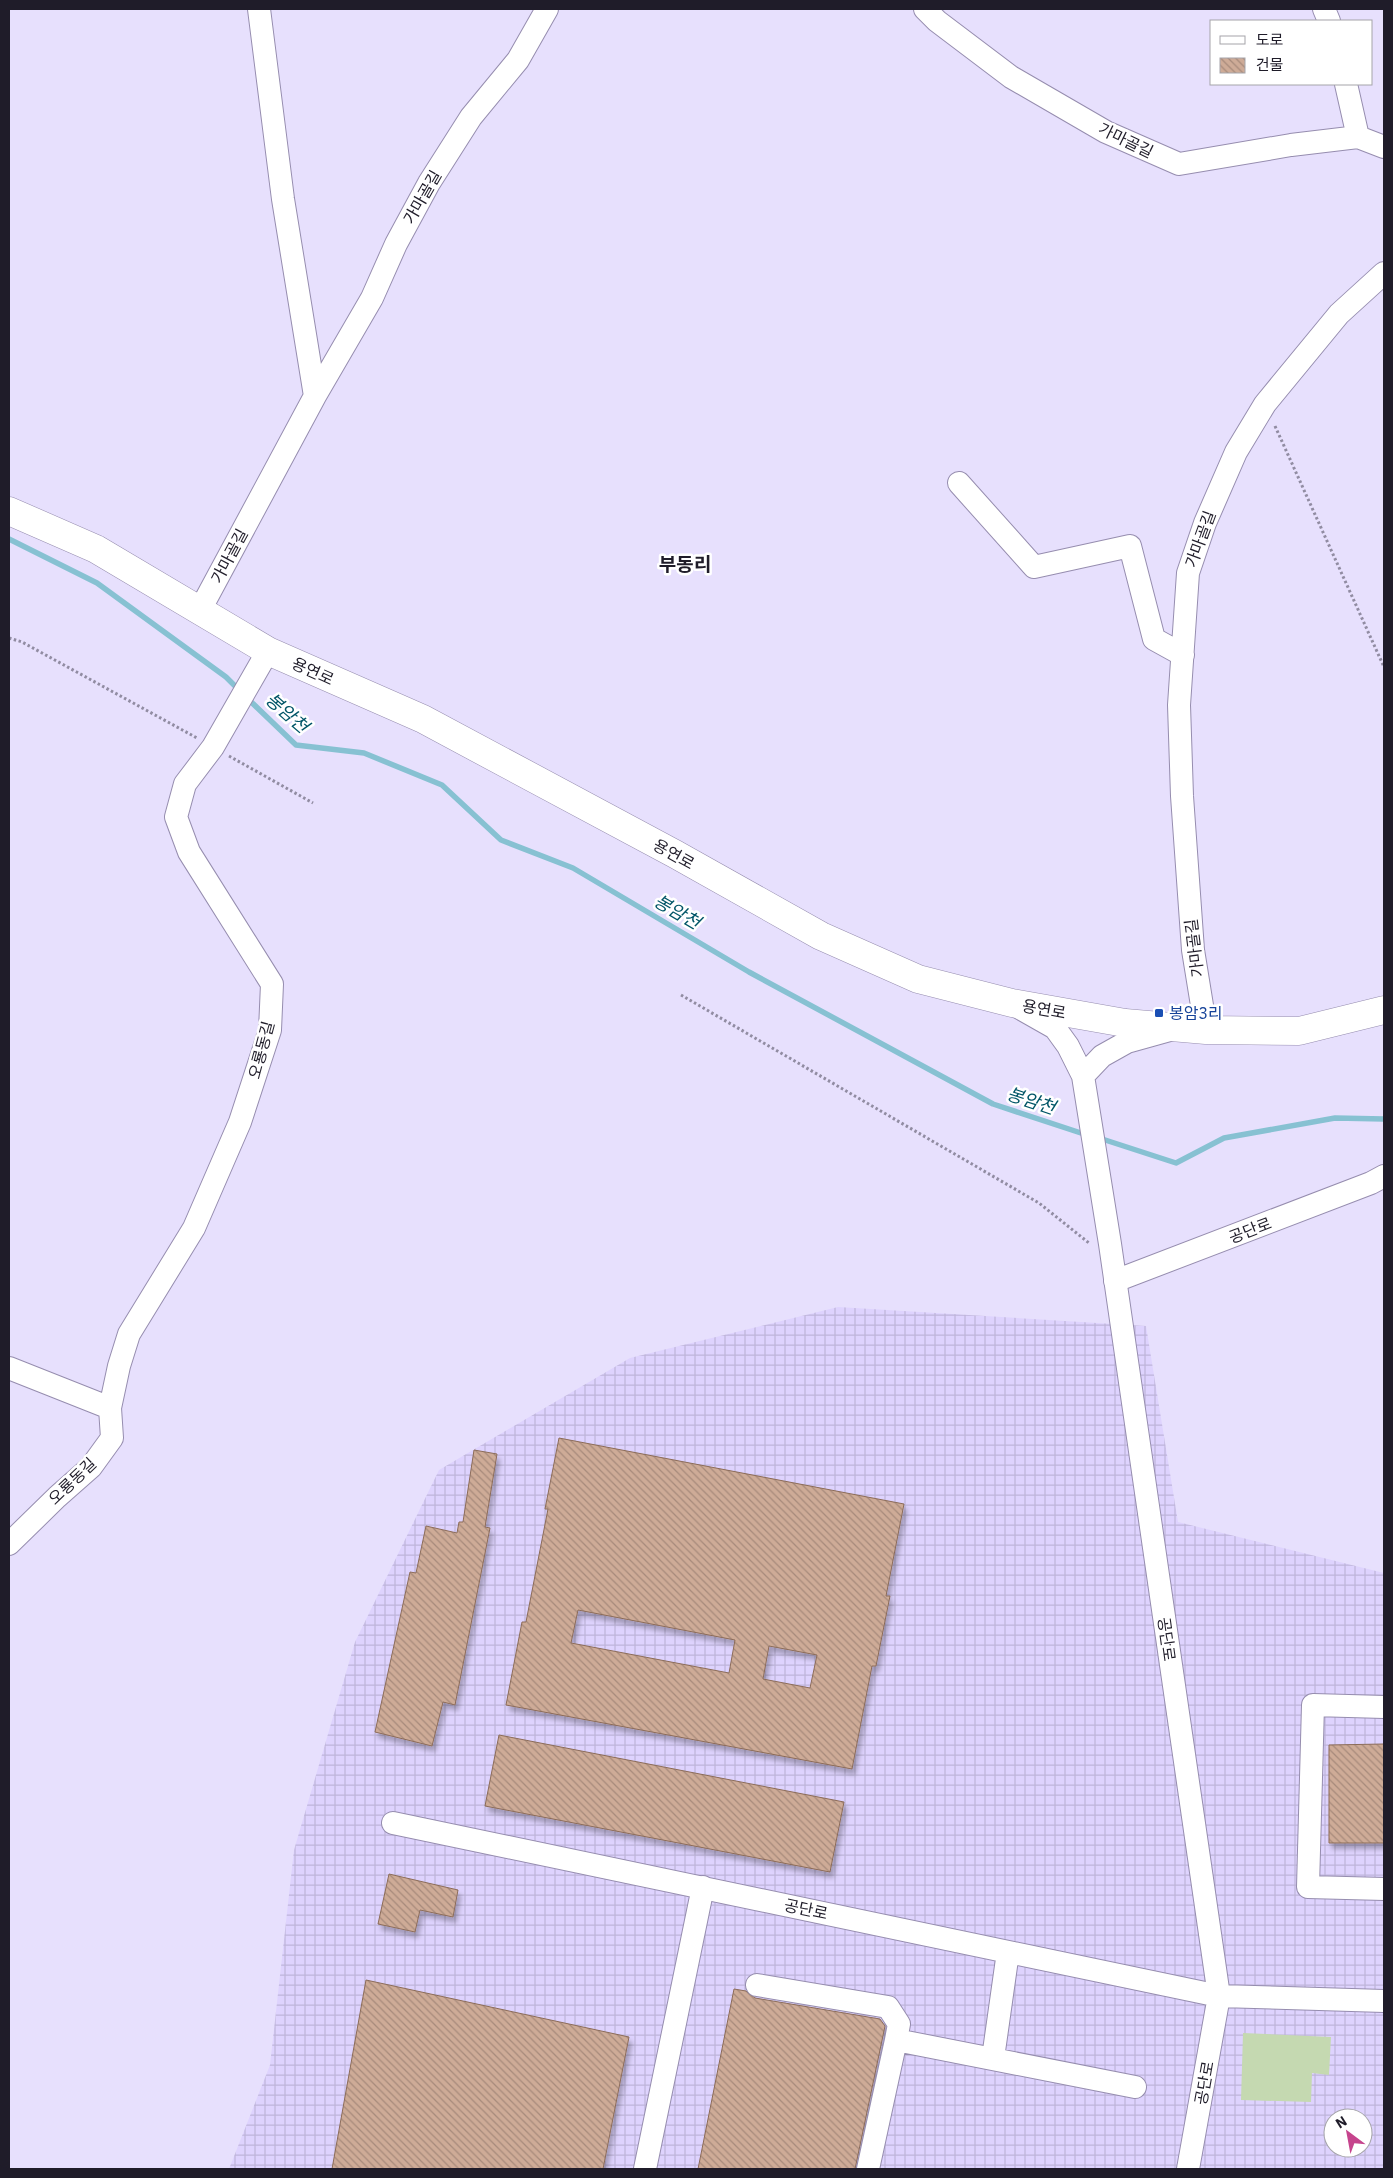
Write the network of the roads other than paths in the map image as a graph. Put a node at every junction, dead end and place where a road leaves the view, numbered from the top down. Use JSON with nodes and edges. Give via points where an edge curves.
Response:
{"nodes":[{"id":1,"x":259,"y":9,"type":"edge"},
{"id":2,"x":547,"y":9,"type":"edge"},
{"id":3,"x":925,"y":9,"type":"edge"},
{"id":4,"x":1346,"y":85,"type":"edge"},
{"id":5,"x":1358,"y":138,"type":"junction"},
{"id":6,"x":1384,"y":147,"type":"edge"},
{"id":7,"x":1384,"y":273,"type":"edge"},
{"id":8,"x":315,"y":396,"type":"junction"},
{"id":9,"x":960,"y":483,"type":"dead end"},
{"id":10,"x":9,"y":511,"type":"edge"},
{"id":11,"x":204,"y":604,"type":"junction"},
{"id":12,"x":1183,"y":655,"type":"junction"},
{"id":13,"x":261,"y":662,"type":"junction"},
{"id":14,"x":1012,"y":1003,"type":"junction"},
{"id":15,"x":1384,"y":1010,"type":"edge"},
{"id":16,"x":1178,"y":1028,"type":"junction"},
{"id":17,"x":1206,"y":1030,"type":"junction"},
{"id":18,"x":1083,"y":1081,"type":"junction"},
{"id":19,"x":1384,"y":1176,"type":"edge"},
{"id":20,"x":1113,"y":1264,"type":"junction"},
{"id":21,"x":9,"y":1368,"type":"edge"},
{"id":22,"x":110,"y":1408,"type":"junction"},
{"id":23,"x":9,"y":1544,"type":"edge"},
{"id":24,"x":1384,"y":1707,"type":"edge"},
{"id":25,"x":393,"y":1823,"type":"dead end"},
{"id":26,"x":703,"y":1887,"type":"junction"},
{"id":27,"x":1384,"y":1889,"type":"edge"},
{"id":28,"x":1008,"y":1952,"type":"junction"},
{"id":29,"x":757,"y":1985,"type":"dead end"},
{"id":30,"x":1219,"y":1996,"type":"junction"},
{"id":31,"x":1384,"y":2001,"type":"edge"},
{"id":32,"x":896,"y":2040,"type":"junction"},
{"id":33,"x":993,"y":2058,"type":"junction"},
{"id":34,"x":1135,"y":2086,"type":"dead end"},
{"id":35,"x":645,"y":2169,"type":"edge"},
{"id":36,"x":868,"y":2169,"type":"edge"},
{"id":37,"x":1188,"y":2169,"type":"edge"}],
"edges":[{"from":1,"to":8,"type":"street","via":[[283,199]]},
{"from":2,"to":8,"type":"street","name":"가마골길","via":[[518,60],[471,116],[428,184],[372,298]]},
{"from":3,"to":5,"type":"street","name":"가마골길","via":[[1011,77],[1106,132],[1179,164],[1290,145]]},
{"from":4,"to":5,"type":"street"},
{"from":5,"to":6,"type":"street","name":"가마골길"},
{"from":7,"to":12,"type":"street","name":"가마골길","via":[[1339,314],[1265,404],[1236,452],[1188,572]]},
{"from":8,"to":11,"type":"street","name":"가마골길"},
{"from":9,"to":12,"type":"street","via":[[1034,567],[1130,546],[1154,639]]},
{"from":10,"to":11,"type":"main road","name":"용연로","via":[[96,549]]},
{"from":11,"to":13,"type":"main road","name":"용연로"},
{"from":12,"to":17,"type":"street","name":"가마골길","via":[[1179,705],[1182,796],[1193,950]]},
{"from":13,"to":14,"type":"main road","name":"용연로","via":[[422,719],[676,854],[821,936],[918,979]]},
{"from":13,"to":22,"type":"street","name":"오룡동길","via":[[213,747],[185,784],[176,817],[189,852],[272,984],[270,1030],[240,1122],[194,1228],[129,1334]]},
{"from":14,"to":16,"type":"main road","name":"용연로","via":[[1125,1024]]},
{"from":14,"to":18,"type":"street","via":[[1055,1028],[1068,1046]]},
{"from":15,"to":17,"type":"main road","name":"용연로","via":[[1299,1031]]},
{"from":16,"to":17,"type":"main road","name":"용연로"},
{"from":16,"to":18,"type":"street","via":[[1126,1042],[1102,1056]]},
{"from":18,"to":20,"type":"street"},
{"from":19,"to":20,"type":"street","name":"공단로","via":[[1371,1183]]},
{"from":20,"to":30,"type":"street","name":"공단로"},
{"from":21,"to":22,"type":"street"},
{"from":22,"to":23,"type":"street","name":"오룡동길","via":[[112,1438],[91,1467],[56,1496]]},
{"from":24,"to":27,"type":"street","via":[[1313,1705],[1308,1887]]},
{"from":25,"to":26,"type":"street","name":"공단로"},
{"from":26,"to":28,"type":"street","name":"공단로"},
{"from":26,"to":35,"type":"street"},
{"from":28,"to":30,"type":"street","name":"공단로"},
{"from":28,"to":33,"type":"street"},
{"from":29,"to":32,"type":"street","via":[[888,2007],[899,2024]]},
{"from":30,"to":31,"type":"street","name":"공단로"},
{"from":30,"to":37,"type":"street","name":"공단로"},
{"from":32,"to":33,"type":"street"},
{"from":32,"to":36,"type":"street"},
{"from":33,"to":34,"type":"street"}]}
